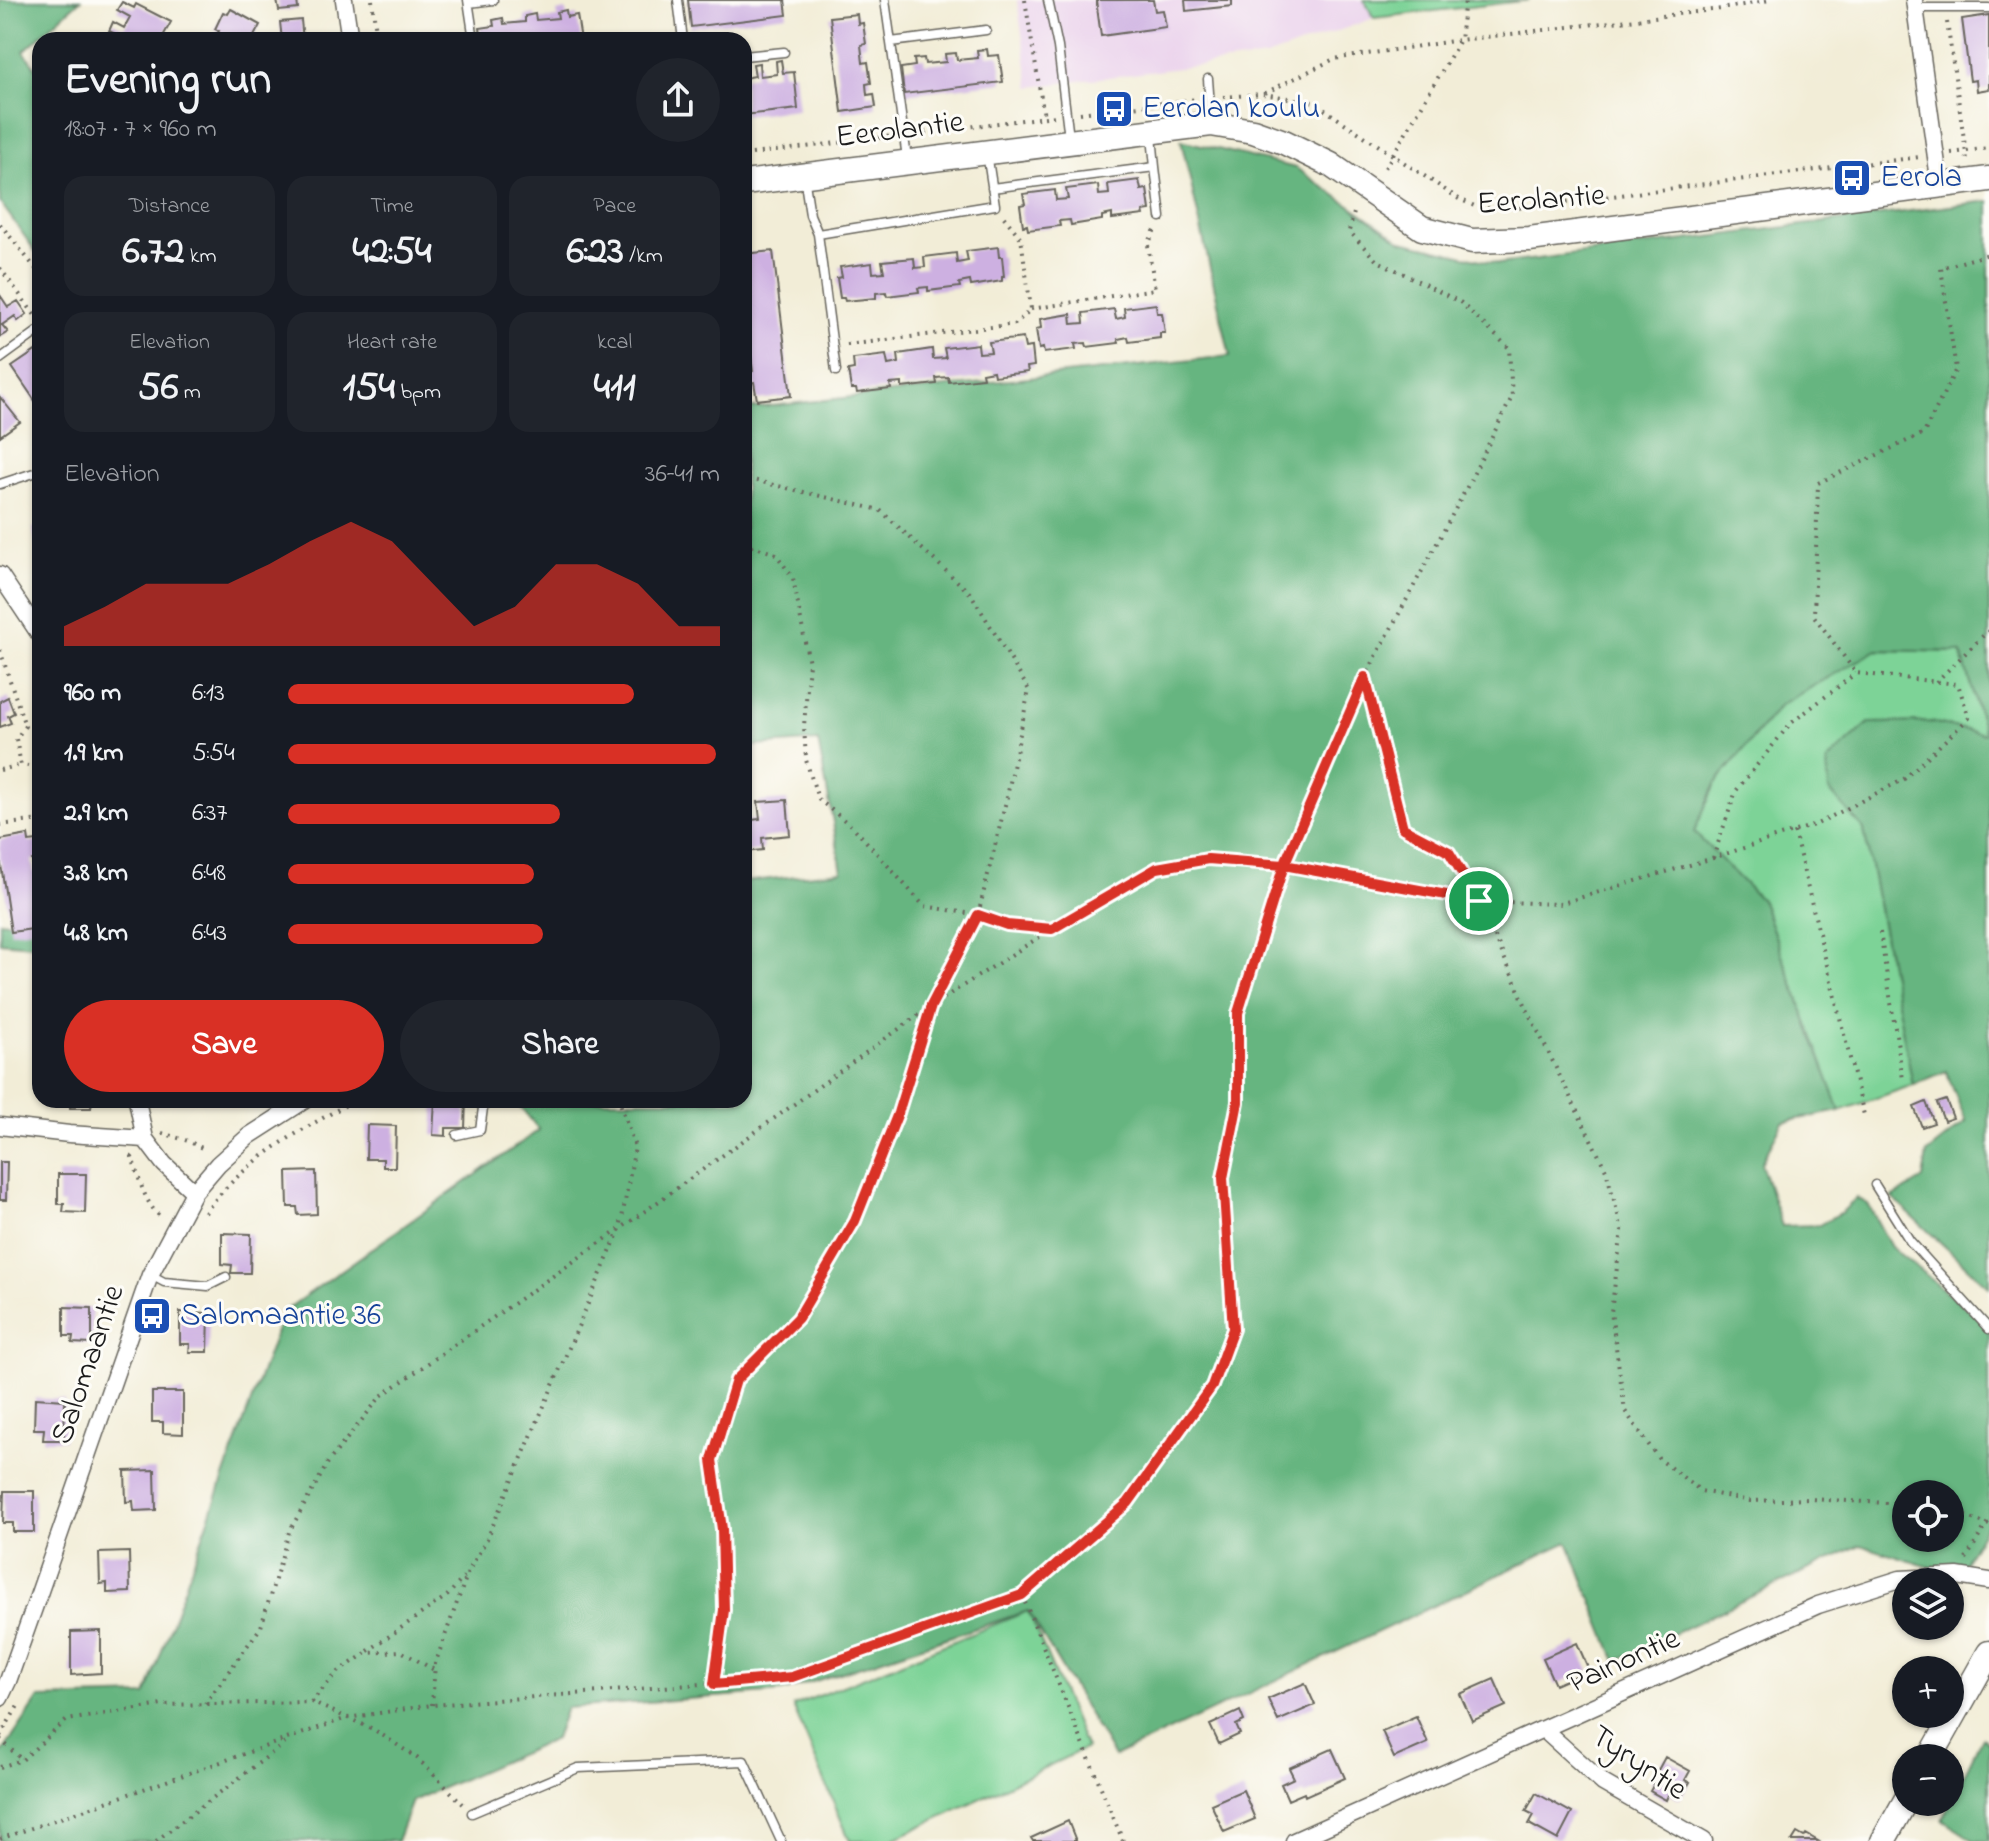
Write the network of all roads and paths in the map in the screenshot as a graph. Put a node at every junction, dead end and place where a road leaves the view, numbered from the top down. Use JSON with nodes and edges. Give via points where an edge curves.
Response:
{"nodes":[{"id":1,"x":344,"y":0,"type":"edge"},
{"id":2,"x":372,"y":0,"type":"edge"},
{"id":3,"x":493,"y":0,"type":"edge"},
{"id":4,"x":678,"y":0,"type":"edge"},
{"id":5,"x":885,"y":0,"type":"edge"},
{"id":6,"x":1025,"y":0,"type":"edge"},
{"id":7,"x":1048,"y":0,"type":"edge"},
{"id":8,"x":1465,"y":0,"type":"edge"},
{"id":9,"x":1770,"y":0,"type":"edge"},
{"id":10,"x":469,"y":2,"type":"edge"},
{"id":11,"x":1750,"y":2,"type":"edge"},
{"id":12,"x":1914,"y":4,"type":"edge"},
{"id":13,"x":1989,"y":8,"type":"edge"},
{"id":14,"x":1945,"y":9,"type":"junction"},
{"id":15,"x":986,"y":30,"type":"dead end"},
{"id":16,"x":349,"y":32,"type":"edge"},
{"id":17,"x":376,"y":32,"type":"edge"},
{"id":18,"x":473,"y":32,"type":"edge"},
{"id":19,"x":682,"y":32,"type":"edge"},
{"id":20,"x":1460,"y":40,"type":"junction"},
{"id":21,"x":891,"y":42,"type":"junction"},
{"id":22,"x":784,"y":52,"type":"dead end"},
{"id":23,"x":752,"y":55,"type":"edge"},
{"id":24,"x":1208,"y":79,"type":"dead end"},
{"id":25,"x":1263,"y":94,"type":"junction"},
{"id":26,"x":1209,"y":98,"type":"junction"},
{"id":27,"x":1066,"y":115,"type":"junction"},
{"id":28,"x":1044,"y":117,"type":"junction"},
{"id":29,"x":1211,"y":124,"type":"junction"},
{"id":30,"x":1151,"y":132,"type":"junction"},
{"id":31,"x":903,"y":135,"type":"junction"},
{"id":32,"x":1069,"y":142,"type":"junction"},
{"id":33,"x":1989,"y":148,"type":"edge"},
{"id":34,"x":1966,"y":151,"type":"junction"},
{"id":35,"x":987,"y":153,"type":"junction"},
{"id":36,"x":752,"y":154,"type":"edge"},
{"id":37,"x":1392,"y":155,"type":"junction"},
{"id":38,"x":1936,"y":155,"type":"junction"},
{"id":39,"x":908,"y":163,"type":"junction"},
{"id":40,"x":1155,"y":167,"type":"junction"},
{"id":41,"x":1385,"y":168,"type":"dead end"},
{"id":42,"x":804,"y":176,"type":"junction"},
{"id":43,"x":1989,"y":179,"type":"edge"},
{"id":44,"x":752,"y":182,"type":"edge"},
{"id":45,"x":1940,"y":186,"type":"junction"},
{"id":46,"x":992,"y":188,"type":"junction"},
{"id":47,"x":995,"y":205,"type":"junction"},
{"id":48,"x":1355,"y":209,"type":"dead end"},
{"id":49,"x":1161,"y":217,"type":"joint"},
{"id":50,"x":0,"y":224,"type":"edge"},
{"id":51,"x":818,"y":234,"type":"junction"},
{"id":52,"x":1989,"y":254,"type":"edge"},
{"id":53,"x":32,"y":264,"type":"edge"},
{"id":54,"x":0,"y":268,"type":"edge"},
{"id":55,"x":1031,"y":309,"type":"junction"},
{"id":56,"x":32,"y":312,"type":"edge"},
{"id":57,"x":32,"y":336,"type":"edge"},
{"id":58,"x":833,"y":347,"type":"junction"},
{"id":59,"x":0,"y":359,"type":"edge"},
{"id":60,"x":836,"y":371,"type":"dead end"},
{"id":61,"x":32,"y":474,"type":"edge"},
{"id":62,"x":752,"y":480,"type":"edge"},
{"id":63,"x":0,"y":484,"type":"edge"},
{"id":64,"x":752,"y":546,"type":"edge"},
{"id":65,"x":0,"y":575,"type":"edge"},
{"id":66,"x":32,"y":623,"type":"edge"},
{"id":67,"x":1989,"y":630,"type":"edge"},
{"id":68,"x":0,"y":650,"type":"edge"},
{"id":69,"x":1856,"y":673,"type":"junction"},
{"id":70,"x":1365,"y":677,"type":"junction"},
{"id":71,"x":1936,"y":682,"type":"junction"},
{"id":72,"x":21,"y":765,"type":"junction"},
{"id":73,"x":32,"y":767,"type":"edge"},
{"id":74,"x":0,"y":770,"type":"edge"},
{"id":75,"x":32,"y":821,"type":"edge"},
{"id":76,"x":0,"y":825,"type":"edge"},
{"id":77,"x":1794,"y":832,"type":"junction"},
{"id":78,"x":1713,"y":858,"type":"junction"},
{"id":79,"x":1284,"y":865,"type":"junction"},
{"id":80,"x":1479,"y":901,"type":"junction"},
{"id":81,"x":978,"y":915,"type":"junction"},
{"id":82,"x":1052,"y":929,"type":"junction"},
{"id":83,"x":1880,"y":932,"type":"dead end"},
{"id":84,"x":931,"y":1006,"type":"junction"},
{"id":85,"x":1903,"y":1079,"type":"dead end"},
{"id":86,"x":139,"y":1108,"type":"edge"},
{"id":87,"x":293,"y":1108,"type":"edge"},
{"id":88,"x":341,"y":1108,"type":"edge"},
{"id":89,"x":483,"y":1108,"type":"edge"},
{"id":90,"x":622,"y":1108,"type":"edge"},
{"id":91,"x":1865,"y":1119,"type":"dead end"},
{"id":92,"x":156,"y":1124,"type":"dead end"},
{"id":93,"x":0,"y":1126,"type":"edge"},
{"id":94,"x":457,"y":1135,"type":"dead end"},
{"id":95,"x":147,"y":1141,"type":"junction"},
{"id":96,"x":218,"y":1164,"type":"junction"},
{"id":97,"x":235,"y":1181,"type":"junction"},
{"id":98,"x":1875,"y":1185,"type":"dead end"},
{"id":99,"x":194,"y":1192,"type":"junction"},
{"id":100,"x":174,"y":1228,"type":"junction"},
{"id":101,"x":620,"y":1229,"type":"junction"},
{"id":102,"x":150,"y":1275,"type":"junction"},
{"id":103,"x":226,"y":1277,"type":"dead end"},
{"id":104,"x":1989,"y":1329,"type":"edge"},
{"id":105,"x":1892,"y":1503,"type":"edge"},
{"id":106,"x":1964,"y":1515,"type":"edge"},
{"id":107,"x":1988,"y":1523,"type":"edge"},
{"id":108,"x":1962,"y":1568,"type":"edge"},
{"id":109,"x":468,"y":1572,"type":"junction"},
{"id":110,"x":1964,"y":1577,"type":"edge"},
{"id":111,"x":1989,"y":1581,"type":"edge"},
{"id":112,"x":1892,"y":1582,"type":"edge"},
{"id":113,"x":1022,"y":1595,"type":"junction"},
{"id":114,"x":366,"y":1653,"type":"junction"},
{"id":115,"x":1989,"y":1653,"type":"edge"},
{"id":116,"x":434,"y":1670,"type":"junction"},
{"id":117,"x":714,"y":1684,"type":"junction"},
{"id":118,"x":22,"y":1697,"type":"dead end"},
{"id":119,"x":0,"y":1698,"type":"edge"},
{"id":120,"x":311,"y":1702,"type":"junction"},
{"id":121,"x":205,"y":1704,"type":"junction"},
{"id":122,"x":432,"y":1705,"type":"junction"},
{"id":123,"x":347,"y":1718,"type":"junction"},
{"id":124,"x":1543,"y":1729,"type":"junction"},
{"id":125,"x":294,"y":1736,"type":"junction"},
{"id":126,"x":0,"y":1738,"type":"edge"},
{"id":127,"x":1938,"y":1744,"type":"edge"},
{"id":128,"x":22,"y":1760,"type":"junction"},
{"id":129,"x":0,"y":1767,"type":"edge"},
{"id":130,"x":472,"y":1813,"type":"joint"},
{"id":131,"x":1897,"y":1816,"type":"edge"},
{"id":132,"x":0,"y":1839,"type":"edge"},
{"id":133,"x":156,"y":1841,"type":"edge"},
{"id":134,"x":781,"y":1841,"type":"edge"},
{"id":135,"x":1123,"y":1841,"type":"edge"},
{"id":136,"x":1294,"y":1841,"type":"edge"},
{"id":137,"x":1704,"y":1841,"type":"edge"},
{"id":138,"x":1883,"y":1841,"type":"edge"}],
"edges":[{"from":1,"to":16,"type":"street"},
{"from":2,"to":17,"type":"path"},
{"from":3,"to":10,"type":"lane"},
{"from":4,"to":19,"type":"lane"},
{"from":5,"to":21,"type":"lane"},
{"from":6,"to":28,"type":"path"},
{"from":7,"to":27,"type":"lane"},
{"from":8,"to":20,"type":"path"},
{"from":9,"to":11,"type":"path"},
{"from":10,"to":18,"type":"lane"},
{"from":11,"to":20,"type":"path"},
{"from":12,"to":14,"type":"lane"},
{"from":12,"to":38,"type":"street"},
{"from":13,"to":14,"type":"lane"},
{"from":14,"to":34,"type":"path"},
{"from":15,"to":21,"type":"lane"},
{"from":20,"to":25,"type":"path","via":[[1334,59]]},
{"from":20,"to":37,"type":"path"},
{"from":21,"to":31,"type":"lane"},
{"from":22,"to":23,"type":"lane"},
{"from":24,"to":26,"type":"lane"},
{"from":25,"to":26,"type":"path"},
{"from":25,"to":37,"type":"path","via":[[1313,102]]},
{"from":26,"to":27,"type":"path"},
{"from":26,"to":29,"type":"lane"},
{"from":27,"to":28,"type":"path"},
{"from":27,"to":32,"type":"lane"},
{"from":28,"to":31,"type":"path"},
{"from":29,"to":30,"type":"street","name":"Eerolantie"},
{"from":29,"to":45,"type":"street","name":"Eerolantie","via":[[1284,142],[1331,165],[1422,228],[1472,241],[1529,239]]},
{"from":30,"to":32,"type":"street","name":"Eerolantie"},
{"from":30,"to":40,"type":"lane"},
{"from":31,"to":36,"type":"path"},
{"from":31,"to":39,"type":"lane"},
{"from":32,"to":35,"type":"street","name":"Eerolantie"},
{"from":33,"to":34,"type":"path"},
{"from":34,"to":38,"type":"path"},
{"from":35,"to":39,"type":"street","name":"Eerolantie"},
{"from":35,"to":46,"type":"lane"},
{"from":37,"to":38,"type":"path","via":[[1479,208],[1517,208]]},
{"from":37,"to":41,"type":"path"},
{"from":38,"to":45,"type":"street"},
{"from":39,"to":42,"type":"street","name":"Eerolantie"},
{"from":40,"to":46,"type":"lane"},
{"from":40,"to":49,"type":"lane"},
{"from":42,"to":44,"type":"street","name":"Eerolantie"},
{"from":42,"to":51,"type":"lane"},
{"from":43,"to":45,"type":"street","name":"Eerolantie"},
{"from":46,"to":47,"type":"lane"},
{"from":47,"to":51,"type":"lane"},
{"from":47,"to":55,"type":"path","via":[[1021,238]]},
{"from":48,"to":70,"type":"path","via":[[1349,231],[1376,260],[1460,302],[1509,348],[1512,397]]},
{"from":49,"to":55,"type":"path","via":[[1148,245],[1155,289]]},
{"from":50,"to":53,"type":"path"},
{"from":51,"to":58,"type":"lane"},
{"from":52,"to":69,"type":"path","via":[[1941,268],[1956,369],[1924,433],[1818,483],[1814,616]]},
{"from":54,"to":56,"type":"path"},
{"from":55,"to":58,"type":"path","via":[[1015,324]]},
{"from":57,"to":59,"type":"lane"},
{"from":58,"to":60,"type":"lane"},
{"from":61,"to":63,"type":"lane"},
{"from":62,"to":81,"type":"path","via":[[880,510],[971,594],[1029,690]]},
{"from":64,"to":81,"type":"path","via":[[776,554],[793,578],[809,663],[806,760],[818,799],[854,828],[924,906]]},
{"from":65,"to":66,"type":"street"},
{"from":67,"to":71,"type":"path"},
{"from":68,"to":72,"type":"path","via":[[25,726],[16,739]]},
{"from":69,"to":71,"type":"path"},
{"from":69,"to":78,"type":"path","via":[[1790,724],[1736,791]]},
{"from":70,"to":79,"type":"path"},
{"from":70,"to":80,"type":"path","via":[[1403,828],[1449,852]]},
{"from":71,"to":77,"type":"path","via":[[1958,684],[1969,718],[1904,779]]},
{"from":72,"to":73,"type":"path"},
{"from":72,"to":74,"type":"path"},
{"from":75,"to":76,"type":"path"},
{"from":77,"to":78,"type":"path"},
{"from":77,"to":91,"type":"path"},
{"from":78,"to":80,"type":"path","via":[[1559,904]]},
{"from":79,"to":80,"type":"path"},
{"from":79,"to":82,"type":"path","via":[[1208,859],[1157,868]]},
{"from":79,"to":113,"type":"path","via":[[1238,1013],[1238,1102],[1223,1178],[1233,1329],[1212,1386],[1128,1503]]},
{"from":80,"to":105,"type":"path","via":[[1606,1170],[1622,1230],[1611,1312],[1625,1411],[1658,1458],[1701,1491],[1750,1501]]},
{"from":81,"to":82,"type":"path","via":[[1007,925]]},
{"from":81,"to":84,"type":"path"},
{"from":82,"to":84,"type":"path"},
{"from":83,"to":85,"type":"path"},
{"from":84,"to":101,"type":"path"},
{"from":84,"to":117,"type":"path","via":[[898,1113],[855,1221],[798,1318],[736,1380],[712,1460],[722,1529],[724,1610]]},
{"from":86,"to":95,"type":"street"},
{"from":87,"to":96,"type":"street","name":"Salomaantie"},
{"from":88,"to":97,"type":"path","via":[[250,1165]]},
{"from":89,"to":94,"type":"lane","via":[[480,1130]]},
{"from":90,"to":101,"type":"path","via":[[635,1147]]},
{"from":92,"to":96,"type":"path","via":[[160,1133],[204,1148]]},
{"from":93,"to":95,"type":"street"},
{"from":95,"to":99,"type":"street"},
{"from":95,"to":100,"type":"path","via":[[132,1157],[156,1214]]},
{"from":96,"to":97,"type":"path"},
{"from":96,"to":99,"type":"street","name":"Salomaantie"},
{"from":97,"to":100,"type":"path","via":[[192,1232]]},
{"from":98,"to":104,"type":"lane","via":[[1910,1241]]},
{"from":99,"to":100,"type":"street","name":"Salomaantie"},
{"from":100,"to":102,"type":"street","name":"Salomaantie"},
{"from":101,"to":109,"type":"path","via":[[487,1539]]},
{"from":101,"to":121,"type":"path","via":[[381,1396],[329,1461],[289,1532],[261,1627]]},
{"from":102,"to":103,"type":"lane","via":[[164,1282],[208,1286]]},
{"from":102,"to":119,"type":"street","name":"Salomaantie"},
{"from":106,"to":107,"type":"path"},
{"from":107,"to":108,"type":"path"},
{"from":109,"to":114,"type":"path","via":[[448,1595]]},
{"from":109,"to":116,"type":"path"},
{"from":110,"to":111,"type":"street","name":"Painontie"},
{"from":112,"to":124,"type":"street","name":"Painontie","via":[[1818,1605]]},
{"from":113,"to":117,"type":"path","via":[[792,1677]]},
{"from":113,"to":135,"type":"path"},
{"from":114,"to":116,"type":"path","via":[[401,1651]]},
{"from":114,"to":120,"type":"path","via":[[337,1673]]},
{"from":115,"to":127,"type":"street"},
{"from":116,"to":122,"type":"path"},
{"from":117,"to":122,"type":"path"},
{"from":118,"to":126,"type":"path"},
{"from":120,"to":121,"type":"path"},
{"from":120,"to":123,"type":"path"},
{"from":121,"to":128,"type":"path","via":[[67,1720]]},
{"from":122,"to":123,"type":"path"},
{"from":123,"to":125,"type":"path"},
{"from":123,"to":130,"type":"path","via":[[417,1758]]},
{"from":124,"to":136,"type":"street","name":"Painontie"},
{"from":124,"to":137,"type":"street","name":"Tyryntie","via":[[1603,1783]]},
{"from":125,"to":132,"type":"path"},
{"from":125,"to":133,"type":"path"},
{"from":126,"to":128,"type":"path"},
{"from":128,"to":129,"type":"path"},
{"from":130,"to":134,"type":"lane","via":[[578,1768],[744,1761]]},
{"from":131,"to":138,"type":"street"}]}
